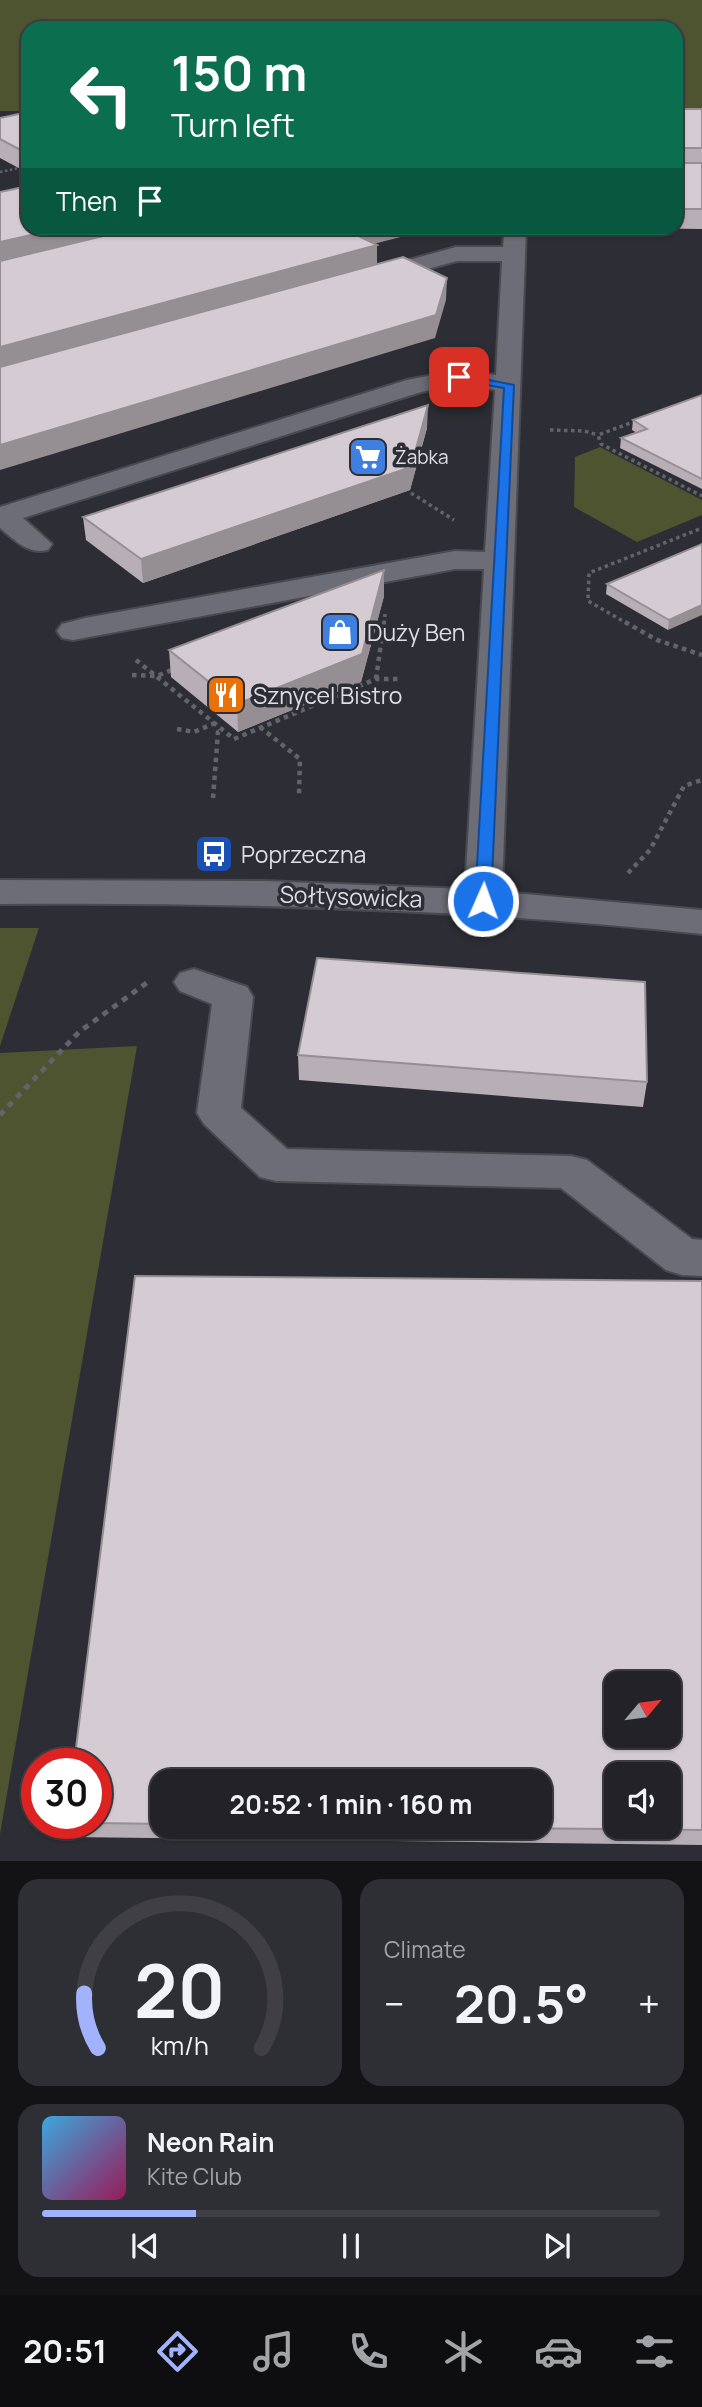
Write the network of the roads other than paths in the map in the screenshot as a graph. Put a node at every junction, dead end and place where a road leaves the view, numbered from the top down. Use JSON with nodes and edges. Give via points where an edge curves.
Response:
{"nodes":[{"id":1,"x":515,"y":241,"type":"edge"},
{"id":2,"x":345,"y":285,"type":"edge"},
{"id":3,"x":509,"y":385,"type":"junction"},
{"id":4,"x":38,"y":544,"type":"dead end"},
{"id":5,"x":499,"y":561,"type":"junction"},
{"id":6,"x":73,"y":631,"type":"dead end"},
{"id":7,"x":0,"y":892,"type":"edge"},
{"id":8,"x":483,"y":901,"type":"junction"},
{"id":9,"x":702,"y":922,"type":"edge"},
{"id":10,"x":174,"y":980,"type":"road end"},
{"id":11,"x":702,"y":1258,"type":"edge"}],
"edges":[{"from":1,"to":2,"type":"street"},
{"from":1,"to":3,"type":"street"},
{"from":3,"to":4,"type":"street","via":[[459,377],[416,385],[2,516]]},
{"from":3,"to":5,"type":"street"},
{"from":5,"to":6,"type":"street","via":[[455,559]]},
{"from":5,"to":8,"type":"street"},
{"from":7,"to":8,"type":"street","name":"Sołtysowicka","via":[[143,890]]},
{"from":8,"to":9,"type":"street","name":"Sołtysowicka"},
{"from":10,"to":11,"type":"street","via":[[233,997],[219,1113],[276,1166],[571,1172],[682,1256]]}]}
